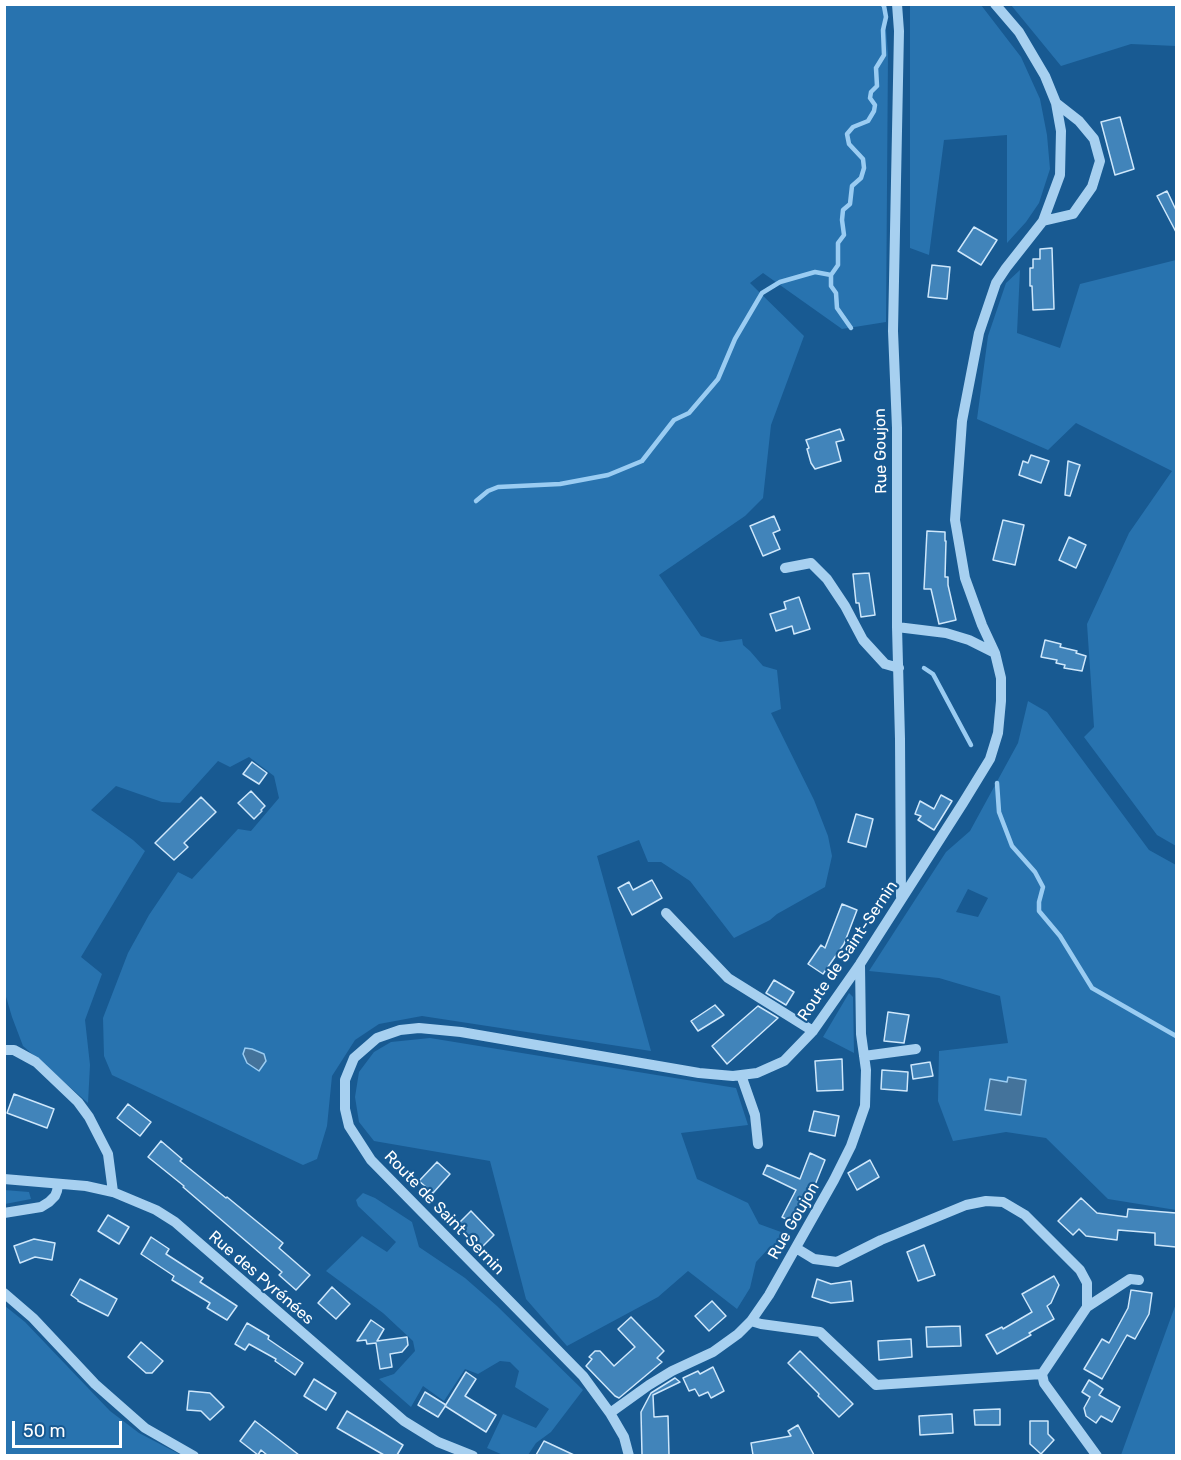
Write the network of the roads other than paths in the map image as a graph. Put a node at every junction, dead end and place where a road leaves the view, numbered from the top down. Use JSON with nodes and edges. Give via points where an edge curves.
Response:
{"nodes":[{"id":1,"x":897,"y":4,"type":"edge"},
{"id":2,"x":995,"y":4,"type":"edge"},
{"id":3,"x":1056,"y":103,"type":"junction"},
{"id":4,"x":1043,"y":221,"type":"junction"},
{"id":5,"x":785,"y":568,"type":"dead end"},
{"id":6,"x":897,"y":627,"type":"junction"},
{"id":7,"x":995,"y":653,"type":"junction"},
{"id":8,"x":898,"y":668,"type":"junction"},
{"id":9,"x":902,"y":897,"type":"junction"},
{"id":10,"x":666,"y":913,"type":"dead end"},
{"id":11,"x":860,"y":964,"type":"junction"},
{"id":12,"x":813,"y":1031,"type":"junction"},
{"id":13,"x":916,"y":1049,"type":"dead end"},
{"id":14,"x":4,"y":1050,"type":"edge"},
{"id":15,"x":864,"y":1056,"type":"junction"},
{"id":16,"x":741,"y":1075,"type":"junction"},
{"id":17,"x":758,"y":1144,"type":"dead end"},
{"id":18,"x":4,"y":1179,"type":"edge"},
{"id":19,"x":58,"y":1184,"type":"junction"},
{"id":20,"x":113,"y":1192,"type":"junction"},
{"id":21,"x":4,"y":1213,"type":"edge"},
{"id":22,"x":796,"y":1248,"type":"junction"},
{"id":23,"x":1140,"y":1280,"type":"dead end"},
{"id":24,"x":4,"y":1293,"type":"edge"},
{"id":25,"x":1088,"y":1307,"type":"junction"},
{"id":26,"x":751,"y":1322,"type":"junction"},
{"id":27,"x":1042,"y":1374,"type":"junction"},
{"id":28,"x":610,"y":1413,"type":"junction"},
{"id":29,"x":194,"y":1455,"type":"edge"},
{"id":30,"x":473,"y":1455,"type":"edge"},
{"id":31,"x":629,"y":1455,"type":"edge"},
{"id":32,"x":1097,"y":1455,"type":"edge"}],
"edges":[{"from":1,"to":6,"type":"street","name":"Rue Goujon","via":[[893,331]]},
{"from":2,"to":3,"type":"street","name":"Route de Saint-Sernin","via":[[1019,33]]},
{"from":3,"to":4,"type":"street","name":"Route de Saint-Sernin","via":[[1061,131],[1060,175]]},
{"from":3,"to":4,"type":"street","via":[[1094,139],[1100,161],[1092,187],[1073,214]]},
{"from":4,"to":7,"type":"street","name":"Route de Saint-Sernin","via":[[996,283],[980,333],[962,421],[955,520],[965,578]]},
{"from":5,"to":8,"type":"street","via":[[811,563],[827,579],[863,640],[885,664]]},
{"from":6,"to":7,"type":"street","via":[[946,633]]},
{"from":6,"to":8,"type":"street","name":"Rue Goujon"},
{"from":7,"to":9,"type":"street","name":"Route de Saint-Sernin","via":[[1001,702],[990,759]]},
{"from":8,"to":9,"type":"street","name":"Rue Goujon"},
{"from":9,"to":11,"type":"street","name":"Route de Saint-Sernin"},
{"from":10,"to":12,"type":"street","via":[[728,978]]},
{"from":11,"to":12,"type":"street","name":"Route de Saint-Sernin"},
{"from":11,"to":15,"type":"street","name":"Rue Goujon"},
{"from":12,"to":16,"type":"street","name":"Route de Saint-Sernin","via":[[784,1061],[757,1073]]},
{"from":13,"to":15,"type":"street"},
{"from":14,"to":20,"type":"street","via":[[14,1050],[36,1062],[78,1102],[108,1154]]},
{"from":15,"to":22,"type":"street","name":"Rue Goujon","via":[[865,1106],[851,1146]]},
{"from":16,"to":17,"type":"street","via":[[755,1115]]},
{"from":16,"to":28,"type":"street","name":"Route de Saint-Sernin","via":[[699,1073],[419,1028],[400,1029],[377,1038],[354,1058],[345,1080],[349,1126],[371,1160],[583,1376]]},
{"from":18,"to":19,"type":"street","name":"Rue des Pyrénées"},
{"from":19,"to":20,"type":"street","name":"Rue des Pyrénées"},
{"from":19,"to":21,"type":"street","via":[[55,1196],[41,1207]]},
{"from":20,"to":30,"type":"street","name":"Rue des Pyrénées","via":[[175,1222],[404,1421],[438,1442]]},
{"from":22,"to":25,"type":"street","via":[[814,1259],[837,1262],[966,1205],[1003,1202],[1025,1215],[1080,1270],[1087,1283]]},
{"from":22,"to":26,"type":"street","name":"Rue Goujon"},
{"from":23,"to":25,"type":"street","via":[[1130,1279]]},
{"from":24,"to":29,"type":"street","via":[[145,1428]]},
{"from":25,"to":27,"type":"street"},
{"from":26,"to":27,"type":"street","via":[[820,1332],[876,1385]]},
{"from":26,"to":28,"type":"street","name":"Rue Goujon","via":[[713,1352],[672,1371]]},
{"from":27,"to":32,"type":"street","via":[[1044,1383]]},
{"from":28,"to":31,"type":"street","name":"Route de Saint-Sernin"}]}
